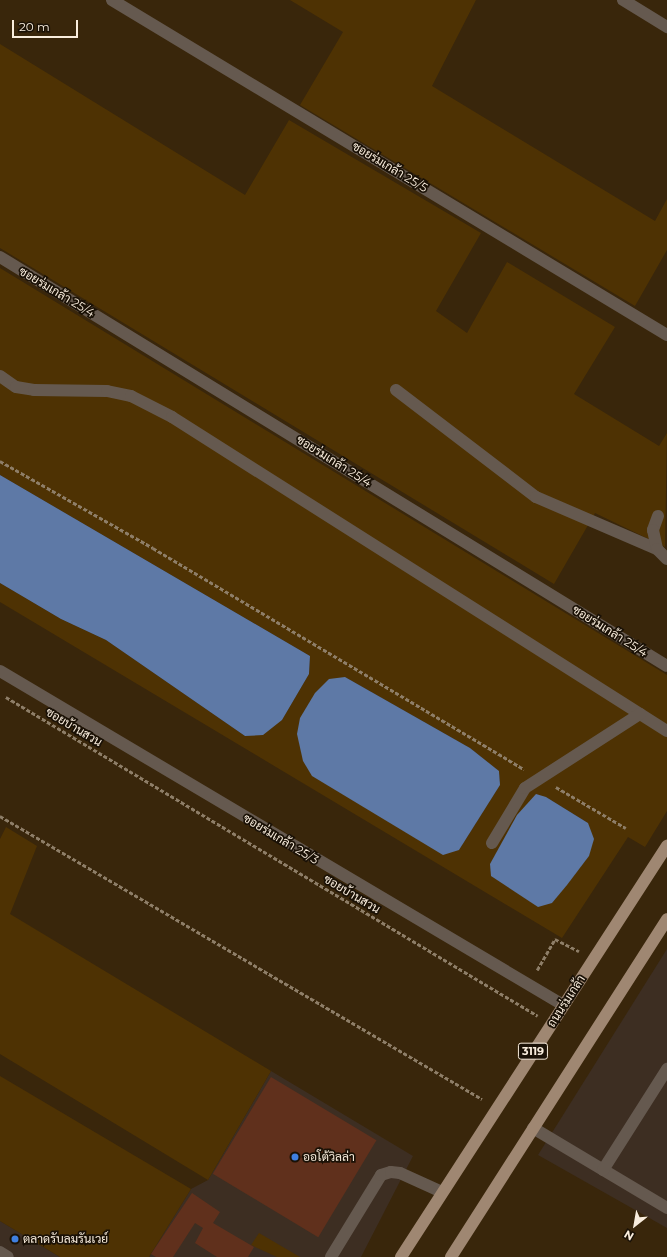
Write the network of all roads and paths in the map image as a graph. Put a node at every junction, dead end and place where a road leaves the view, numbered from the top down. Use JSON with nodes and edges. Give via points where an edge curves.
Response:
{"nodes":[{"id":1,"x":112,"y":0,"type":"edge"},
{"id":2,"x":623,"y":0,"type":"edge"},
{"id":3,"x":667,"y":27,"type":"edge"},
{"id":4,"x":0,"y":257,"type":"edge"},
{"id":5,"x":667,"y":334,"type":"edge"},
{"id":6,"x":0,"y":376,"type":"edge"},
{"id":7,"x":396,"y":390,"type":"dead end"},
{"id":8,"x":0,"y":461,"type":"edge"},
{"id":9,"x":658,"y":516,"type":"dead end"},
{"id":10,"x":657,"y":549,"type":"junction"},
{"id":11,"x":667,"y":559,"type":"edge"},
{"id":12,"x":667,"y":666,"type":"edge"},
{"id":13,"x":0,"y":671,"type":"edge"},
{"id":14,"x":0,"y":693,"type":"edge"},
{"id":15,"x":640,"y":714,"type":"junction"},
{"id":16,"x":667,"y":731,"type":"edge"},
{"id":17,"x":541,"y":778,"type":"junction"},
{"id":18,"x":0,"y":816,"type":"edge"},
{"id":19,"x":626,"y":828,"type":"dead end"},
{"id":20,"x":492,"y":843,"type":"dead end"},
{"id":21,"x":667,"y":846,"type":"edge"},
{"id":22,"x":667,"y":919,"type":"edge"},
{"id":23,"x":555,"y":939,"type":"dead end"},
{"id":24,"x":528,"y":985,"type":"junction"},
{"id":25,"x":563,"y":1005,"type":"junction"},
{"id":26,"x":551,"y":1024,"type":"junction"},
{"id":27,"x":667,"y":1069,"type":"edge"},
{"id":28,"x":496,"y":1108,"type":"junction"},
{"id":29,"x":533,"y":1128,"type":"junction"},
{"id":30,"x":603,"y":1170,"type":"junction"},
{"id":31,"x":442,"y":1192,"type":"junction"},
{"id":32,"x":667,"y":1208,"type":"edge"},
{"id":33,"x":0,"y":1252,"type":"edge"},
{"id":34,"x":8,"y":1257,"type":"edge"},
{"id":35,"x":331,"y":1257,"type":"edge"},
{"id":36,"x":401,"y":1257,"type":"edge"},
{"id":37,"x":451,"y":1257,"type":"edge"}],
"edges":[{"from":1,"to":5,"type":"street","name":"ซอยร่มเกล้า 25/5"},
{"from":2,"to":3,"type":"street"},
{"from":4,"to":12,"type":"street","name":"ซอยร่มเกล้า 25/4"},
{"from":6,"to":15,"type":"street","via":[[16,387],[34,390],[107,391],[131,396],[172,417]]},
{"from":7,"to":10,"type":"street","via":[[536,497]]},
{"from":8,"to":17,"type":"path","via":[[153,548]]},
{"from":9,"to":10,"type":"street","via":[[653,530]]},
{"from":10,"to":11,"type":"street"},
{"from":13,"to":24,"type":"street","name":"ซอยร่มเกล้า 25/3"},
{"from":14,"to":26,"type":"path","name":"ซอยบ้านสวน"},
{"from":15,"to":16,"type":"street"},
{"from":15,"to":17,"type":"street"},
{"from":17,"to":19,"type":"path"},
{"from":17,"to":20,"type":"street","via":[[525,788]]},
{"from":18,"to":28,"type":"path"},
{"from":21,"to":25,"type":"main road","name":"ถนนร่มเกล้า","number":"3119"},
{"from":22,"to":29,"type":"main road"},
{"from":23,"to":24,"type":"path"},
{"from":24,"to":25,"type":"street","name":"ซอยร่มเกล้า 25/3"},
{"from":25,"to":26,"type":"main road","name":"ถนนร่มเกล้า","number":"3119"},
{"from":26,"to":28,"type":"main road","name":"ถนนร่มเกล้า","number":"3119"},
{"from":27,"to":30,"type":"street"},
{"from":28,"to":31,"type":"main road","name":"ถนนร่มเกล้า","number":"3119"},
{"from":29,"to":30,"type":"street"},
{"from":29,"to":37,"type":"main road"},
{"from":30,"to":32,"type":"street"},
{"from":31,"to":35,"type":"street","via":[[400,1173],[381,1175]]},
{"from":31,"to":36,"type":"main road","name":"ถนนร่มเกล้า","number":"3119"},
{"from":33,"to":34,"type":"street"}]}
